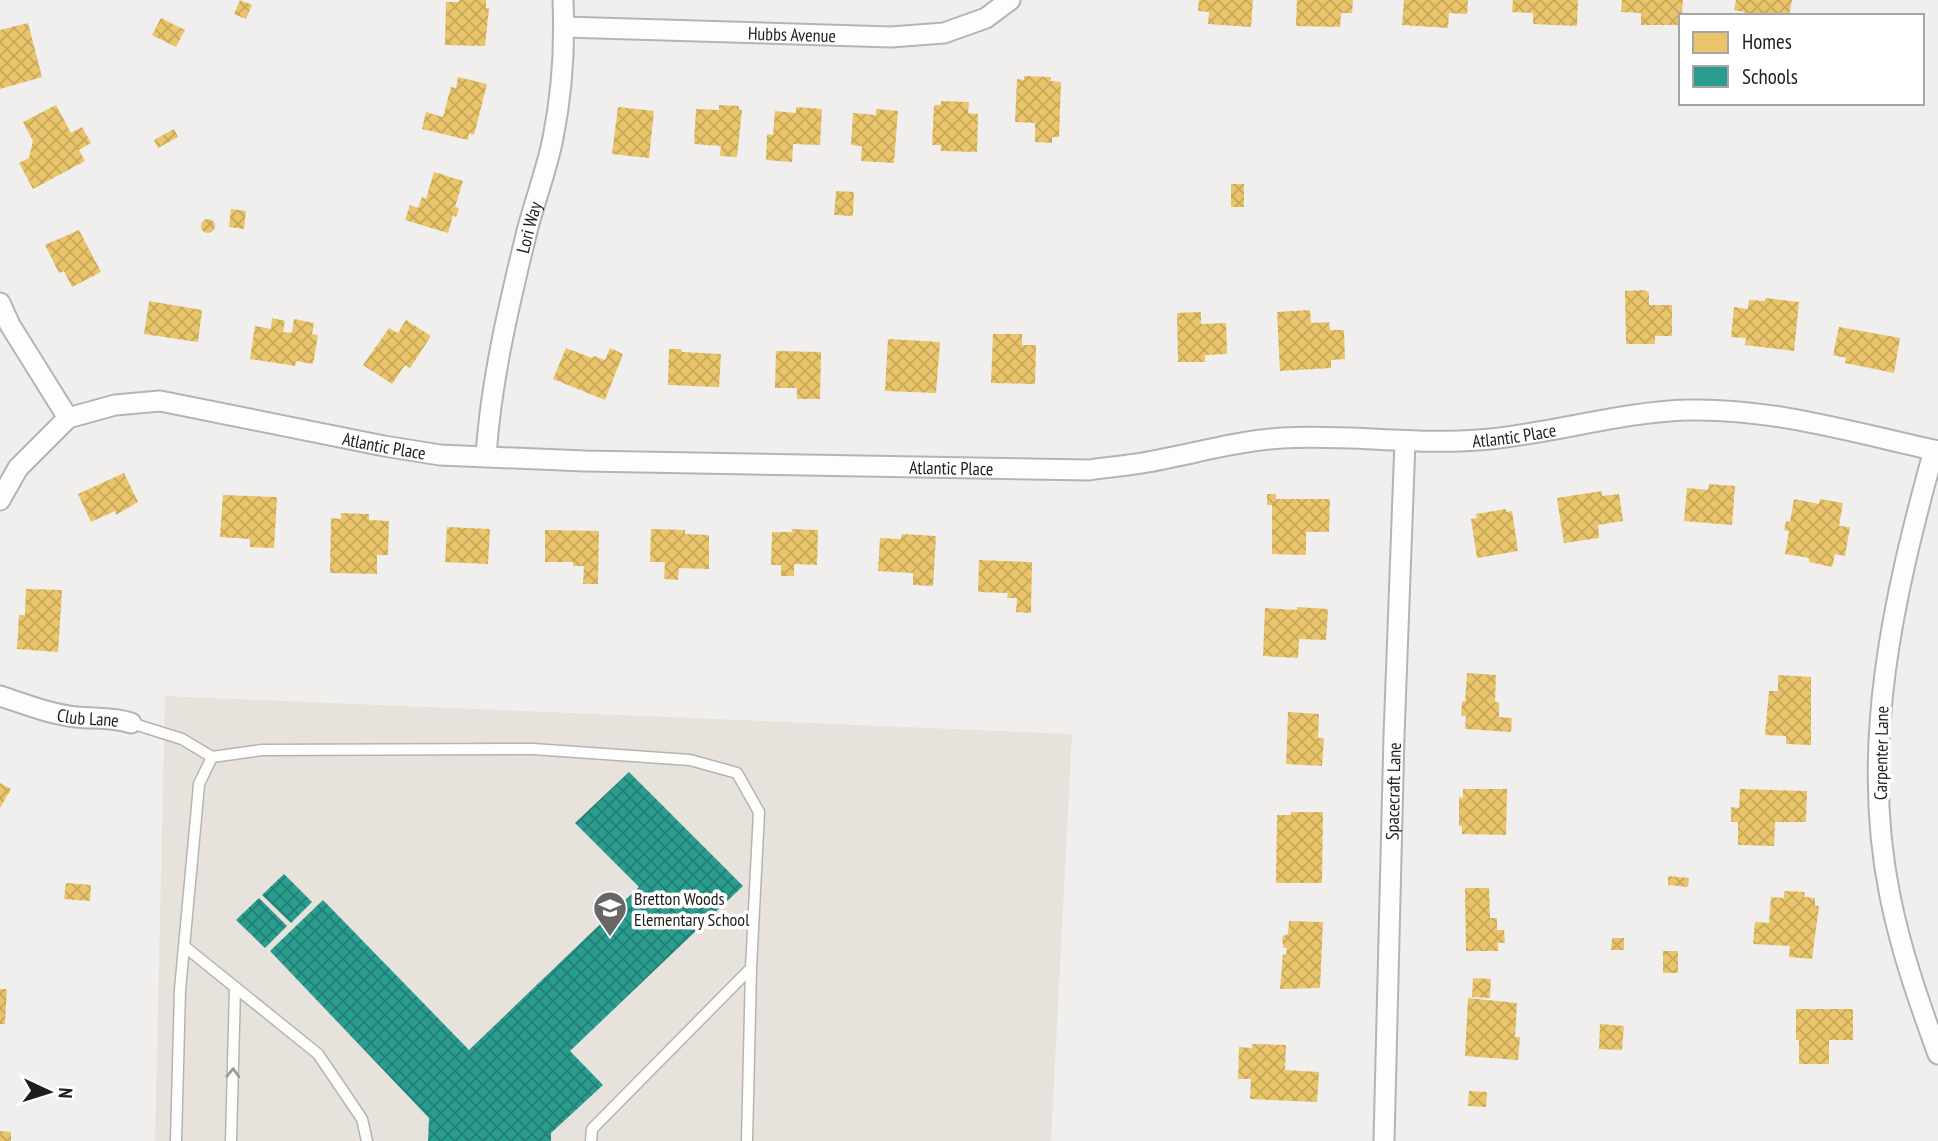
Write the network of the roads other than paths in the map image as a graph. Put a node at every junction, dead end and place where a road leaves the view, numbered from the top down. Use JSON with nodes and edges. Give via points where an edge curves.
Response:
{"nodes":[{"id":1,"x":563,"y":0,"type":"edge"},
{"id":2,"x":1010,"y":0,"type":"edge"},
{"id":3,"x":564,"y":27,"type":"junction"},
{"id":4,"x":0,"y":303,"type":"edge"},
{"id":5,"x":68,"y":418,"type":"junction"},
{"id":6,"x":1405,"y":440,"type":"junction"},
{"id":7,"x":1936,"y":450,"type":"edge"},
{"id":8,"x":486,"y":456,"type":"junction"},
{"id":9,"x":0,"y":499,"type":"edge"},
{"id":10,"x":0,"y":696,"type":"edge"},
{"id":11,"x":131,"y":723,"type":"joint"},
{"id":12,"x":212,"y":757,"type":"junction"},
{"id":13,"x":184,"y":946,"type":"junction"},
{"id":14,"x":751,"y":968,"type":"junction"},
{"id":15,"x":235,"y":988,"type":"junction"},
{"id":16,"x":1938,"y":1054,"type":"edge"},
{"id":17,"x":176,"y":1141,"type":"edge"},
{"id":18,"x":231,"y":1141,"type":"edge"},
{"id":19,"x":367,"y":1141,"type":"edge"},
{"id":20,"x":591,"y":1141,"type":"edge"},
{"id":21,"x":747,"y":1141,"type":"edge"},
{"id":22,"x":1384,"y":1141,"type":"edge"}],
"edges":[{"from":1,"to":3,"type":"street","name":"Lori Way"},
{"from":2,"to":3,"type":"street","name":"Hubbs Avenue","via":[[986,18],[944,33],[891,37]]},
{"from":3,"to":8,"type":"street","name":"Lori Way","via":[[553,141],[502,338]]},
{"from":4,"to":5,"type":"street"},
{"from":5,"to":8,"type":"street","name":"Atlantic Place","via":[[115,405],[160,401],[384,446],[439,455]]},
{"from":5,"to":9,"type":"street","name":"Atlantic Place","via":[[18,468]]},
{"from":6,"to":7,"type":"street","name":"Atlantic Place","via":[[1529,435],[1687,410],[1745,412]]},
{"from":6,"to":8,"type":"street","name":"Atlantic Place","via":[[1282,438],[1089,470]]},
{"from":6,"to":22,"type":"street","name":"Spacecraft Lane"},
{"from":7,"to":16,"type":"street","name":"Carpenter Lane","via":[[1896,610],[1883,679],[1877,754],[1889,894],[1905,962]]},
{"from":10,"to":11,"type":"street","name":"Club Lane","via":[[50,713]]},
{"from":11,"to":12,"type":"lane","name":"Club Lane","via":[[181,739]]},
{"from":12,"to":13,"type":"lane","via":[[199,784]]},
{"from":12,"to":14,"type":"lane","via":[[262,750],[533,750],[690,760],[737,773],[760,812]]},
{"from":13,"to":15,"type":"lane"},
{"from":13,"to":17,"type":"lane"},
{"from":14,"to":20,"type":"lane","via":[[592,1129]]},
{"from":14,"to":21,"type":"lane"},
{"from":18,"to":15,"type":"lane","one_way":true},
{"from":15,"to":19,"type":"lane","via":[[318,1054],[362,1119]]}]}
